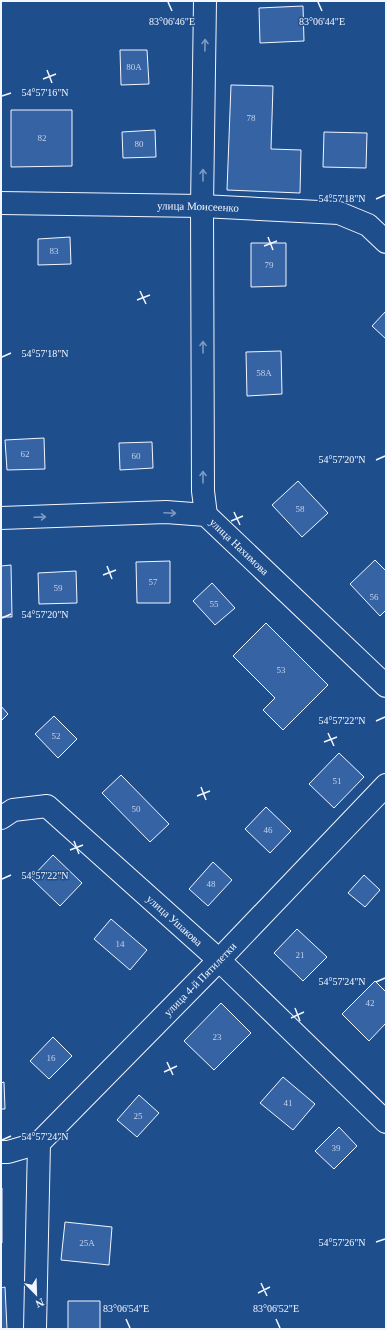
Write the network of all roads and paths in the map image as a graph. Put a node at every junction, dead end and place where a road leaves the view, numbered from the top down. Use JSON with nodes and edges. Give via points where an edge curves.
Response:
{"nodes":[{"id":1,"x":205,"y":1,"type":"edge"},
{"id":2,"x":1,"y":203,"type":"edge"},
{"id":3,"x":202,"y":206,"type":"junction"},
{"id":4,"x":386,"y":242,"type":"edge"},
{"id":5,"x":206,"y":516,"type":"junction"},
{"id":6,"x":1,"y":518,"type":"edge"},
{"id":7,"x":386,"y":686,"type":"edge"},
{"id":8,"x":386,"y":785,"type":"edge"},
{"id":9,"x":1,"y":818,"type":"edge"},
{"id":10,"x":219,"y":960,"type":"junction"},
{"id":11,"x":386,"y":1122,"type":"edge"},
{"id":12,"x":39,"y":1143,"type":"junction"},
{"id":13,"x":1,"y":1152,"type":"edge"},
{"id":14,"x":35,"y":1329,"type":"edge"}],
"edges":[{"from":3,"to":1,"type":"street","one_way":true},
{"from":2,"to":3,"type":"street","name":"улица Моисеенко"},
{"from":3,"to":4,"type":"street","name":"улица Моисеенко","via":[[339,212],[368,225]]},
{"from":5,"to":3,"type":"street","one_way":true,"via":[[203,491]]},
{"from":6,"to":5,"type":"street","name":"улица Нахимова","one_way":true,"via":[[166,512]]},
{"from":5,"to":7,"type":"street","name":"улица Нахимова"},
{"from":8,"to":10,"type":"street","name":"улица 4-й Пятилетки"},
{"from":9,"to":10,"type":"street","name":"улица Ушакова","via":[[13,810],[47,806]]},
{"from":10,"to":11,"type":"street","name":"улица Ушакова"},
{"from":10,"to":12,"type":"street","name":"улица 4-й Пятилетки"},
{"from":12,"to":13,"type":"street","name":"улица 4-й Пятилетки"},
{"from":12,"to":14,"type":"street"}]}
